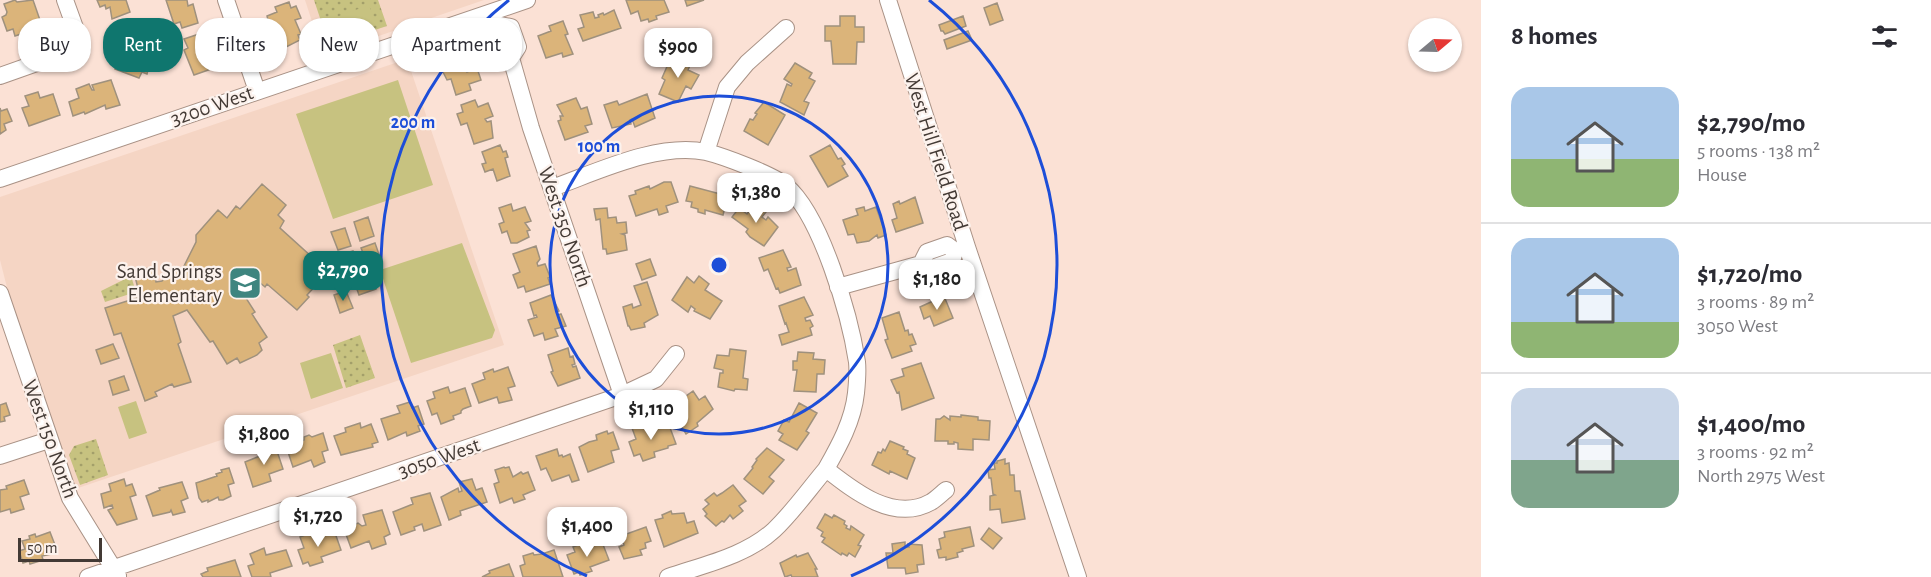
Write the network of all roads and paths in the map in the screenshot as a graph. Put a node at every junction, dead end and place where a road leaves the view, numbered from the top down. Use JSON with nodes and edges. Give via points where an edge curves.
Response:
{"nodes":[{"id":1,"x":65,"y":0,"type":"edge"},
{"id":2,"x":226,"y":0,"type":"edge"},
{"id":3,"x":527,"y":0,"type":"edge"},
{"id":4,"x":888,"y":0,"type":"edge"},
{"id":5,"x":497,"y":18,"type":"edge"},
{"id":6,"x":786,"y":28,"type":"dead end"},
{"id":7,"x":391,"y":50,"type":"edge"},
{"id":8,"x":516,"y":72,"type":"edge"},
{"id":9,"x":0,"y":76,"type":"edge"},
{"id":10,"x":257,"y":91,"type":"junction"},
{"id":11,"x":706,"y":152,"type":"junction"},
{"id":12,"x":0,"y":179,"type":"edge"},
{"id":13,"x":552,"y":188,"type":"junction"},
{"id":14,"x":961,"y":249,"type":"junction"},
{"id":15,"x":838,"y":287,"type":"junction"},
{"id":16,"x":0,"y":292,"type":"edge"},
{"id":17,"x":676,"y":354,"type":"dead end"},
{"id":18,"x":622,"y":395,"type":"junction"},
{"id":19,"x":49,"y":440,"type":"junction"},
{"id":20,"x":0,"y":456,"type":"edge"},
{"id":21,"x":826,"y":469,"type":"junction"},
{"id":22,"x":946,"y":490,"type":"dead end"},
{"id":23,"x":116,"y":573,"type":"edge"},
{"id":24,"x":88,"y":577,"type":"edge"},
{"id":25,"x":668,"y":577,"type":"edge"},
{"id":26,"x":1078,"y":577,"type":"edge"}],
"edges":[{"from":1,"to":9,"type":"street","via":[[82,47]]},
{"from":2,"to":10,"type":"street"},
{"from":3,"to":5,"type":"street","name":"3200 West"},
{"from":4,"to":14,"type":"street","name":"West Hill Field Road"},
{"from":6,"to":11,"type":"street","via":[[747,63],[728,87]]},
{"from":7,"to":10,"type":"street","name":"3200 West"},
{"from":8,"to":13,"type":"street","name":"West 350 North"},
{"from":10,"to":12,"type":"street","name":"3200 West"},
{"from":11,"to":13,"type":"street","via":[[675,150],[650,154]]},
{"from":11,"to":15,"type":"street","via":[[771,176],[786,186],[816,227]]},
{"from":13,"to":18,"type":"street","name":"West 350 North"},
{"from":14,"to":15,"type":"street","via":[[952,261],[932,268],[921,264]]},
{"from":14,"to":26,"type":"street","name":"West Hill Field Road"},
{"from":15,"to":21,"type":"street","via":[[858,364],[856,395],[851,418]]},
{"from":16,"to":19,"type":"street","name":"West 150 North"},
{"from":17,"to":18,"type":"street","name":"3050 West","via":[[656,379]]},
{"from":18,"to":23,"type":"street","name":"3050 West"},
{"from":19,"to":20,"type":"street"},
{"from":19,"to":23,"type":"street","name":"West 150 North","via":[[70,498]]},
{"from":21,"to":22,"type":"street","via":[[864,497],[889,507],[911,508],[930,502]]},
{"from":21,"to":25,"type":"street","via":[[774,530],[759,541]]},
{"from":23,"to":24,"type":"street","name":"3050 West"}]}
